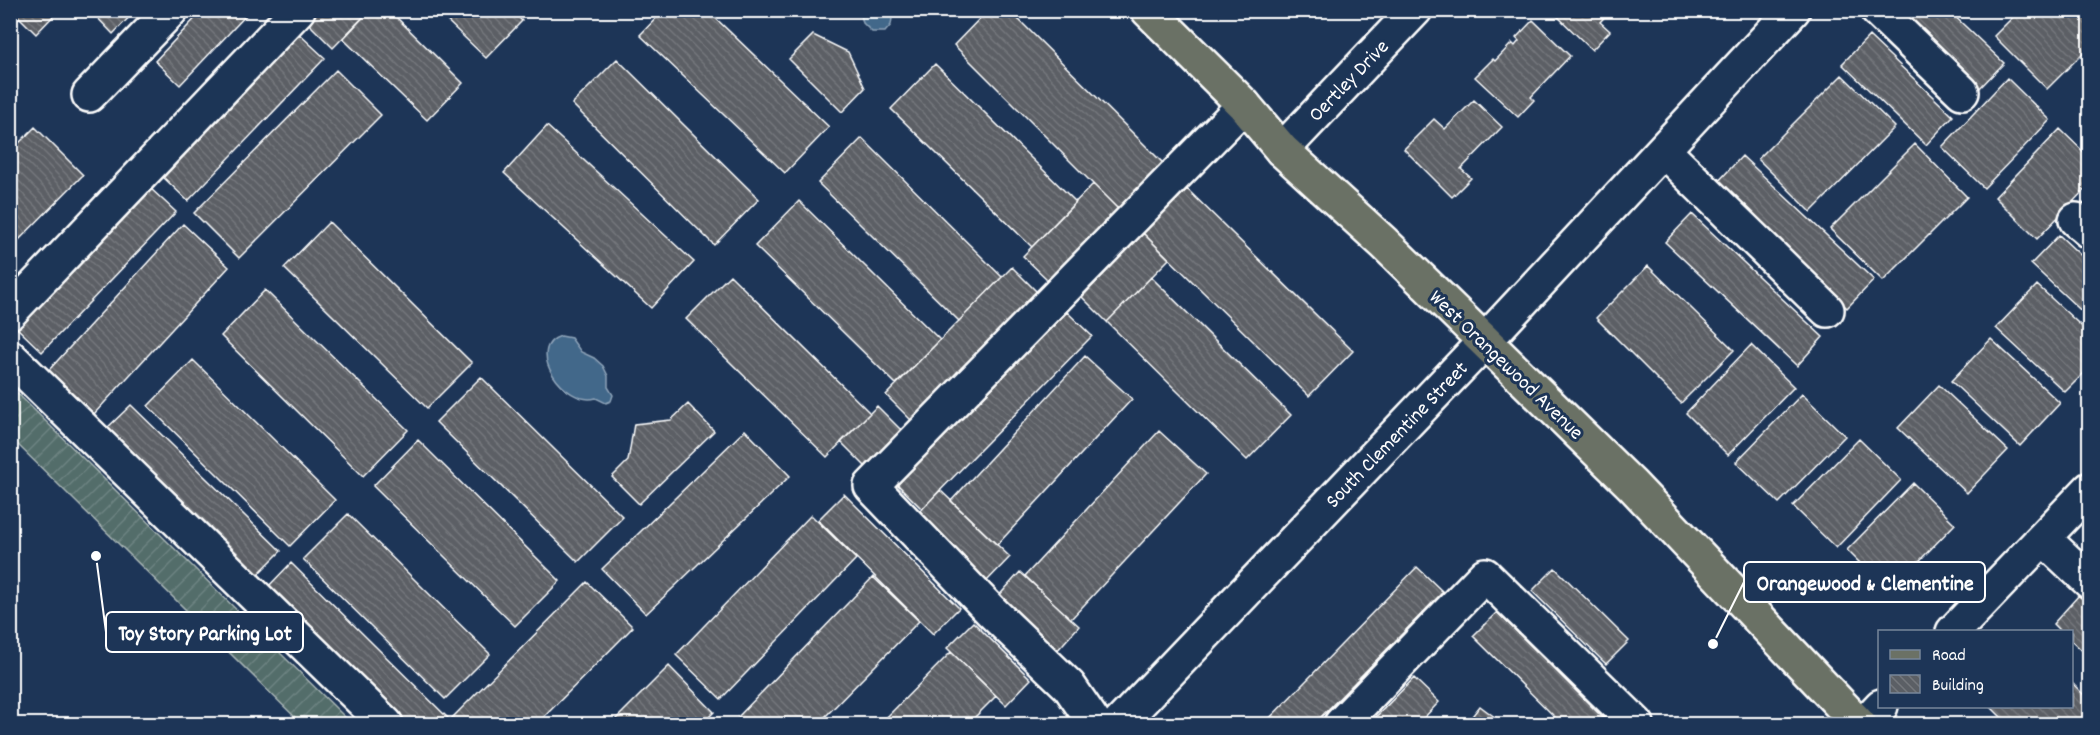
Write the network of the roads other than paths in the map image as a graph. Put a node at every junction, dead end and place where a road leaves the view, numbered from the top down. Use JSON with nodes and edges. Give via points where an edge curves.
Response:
{"nodes":[{"id":1,"x":171,"y":10,"type":"edge"},
{"id":2,"x":298,"y":10,"type":"edge"},
{"id":3,"x":1148,"y":10,"type":"edge"},
{"id":4,"x":1415,"y":10,"type":"edge"},
{"id":5,"x":1793,"y":10,"type":"edge"},
{"id":6,"x":1877,"y":10,"type":"edge"},
{"id":7,"x":1962,"y":92,"type":"dead end"},
{"id":8,"x":89,"y":95,"type":"dead end"},
{"id":9,"x":1244,"y":105,"type":"junction"},
{"id":10,"x":1282,"y":150,"type":"junction"},
{"id":11,"x":1663,"y":150,"type":"junction"},
{"id":12,"x":1827,"y":310,"type":"dead end"},
{"id":13,"x":10,"y":312,"type":"edge"},
{"id":14,"x":1484,"y":342,"type":"junction"},
{"id":15,"x":10,"y":357,"type":"edge"},
{"id":16,"x":2090,"y":489,"type":"edge"},
{"id":17,"x":2043,"y":538,"type":"junction"},
{"id":18,"x":2090,"y":582,"type":"edge"},
{"id":19,"x":1955,"y":630,"type":"edge"},
{"id":20,"x":1879,"y":708,"type":"edge"},
{"id":21,"x":386,"y":724,"type":"edge"},
{"id":22,"x":1095,"y":724,"type":"edge"},
{"id":23,"x":1119,"y":724,"type":"edge"},
{"id":24,"x":1341,"y":724,"type":"edge"},
{"id":25,"x":1637,"y":724,"type":"edge"},
{"id":26,"x":1859,"y":724,"type":"edge"},
{"id":27,"x":1864,"y":724,"type":"edge"}],
"edges":[{"from":1,"to":8,"type":"street"},
{"from":2,"to":13,"type":"street"},
{"from":3,"to":9,"type":"main road","name":"West Orangewood Avenue"},
{"from":4,"to":10,"type":"street","name":"Oertley Drive"},
{"from":5,"to":11,"type":"street","name":"South Clementine Street"},
{"from":6,"to":7,"type":"street"},
{"from":9,"to":10,"type":"main road","name":"West Orangewood Avenue"},
{"from":9,"to":22,"type":"street","via":[[871,486],[1069,686]]},
{"from":10,"to":14,"type":"main road","name":"West Orangewood Avenue"},
{"from":11,"to":12,"type":"street"},
{"from":11,"to":14,"type":"street","name":"South Clementine Street"},
{"from":14,"to":23,"type":"street","name":"South Clementine Street"},
{"from":14,"to":26,"type":"main road","name":"West Orangewood Avenue","via":[[1632,485]]},
{"from":15,"to":21,"type":"street"},
{"from":16,"to":17,"type":"street"},
{"from":17,"to":18,"type":"street"},
{"from":17,"to":19,"type":"street"},
{"from":20,"to":27,"type":"street"},
{"from":24,"to":25,"type":"street","via":[[1485,575]]}]}
